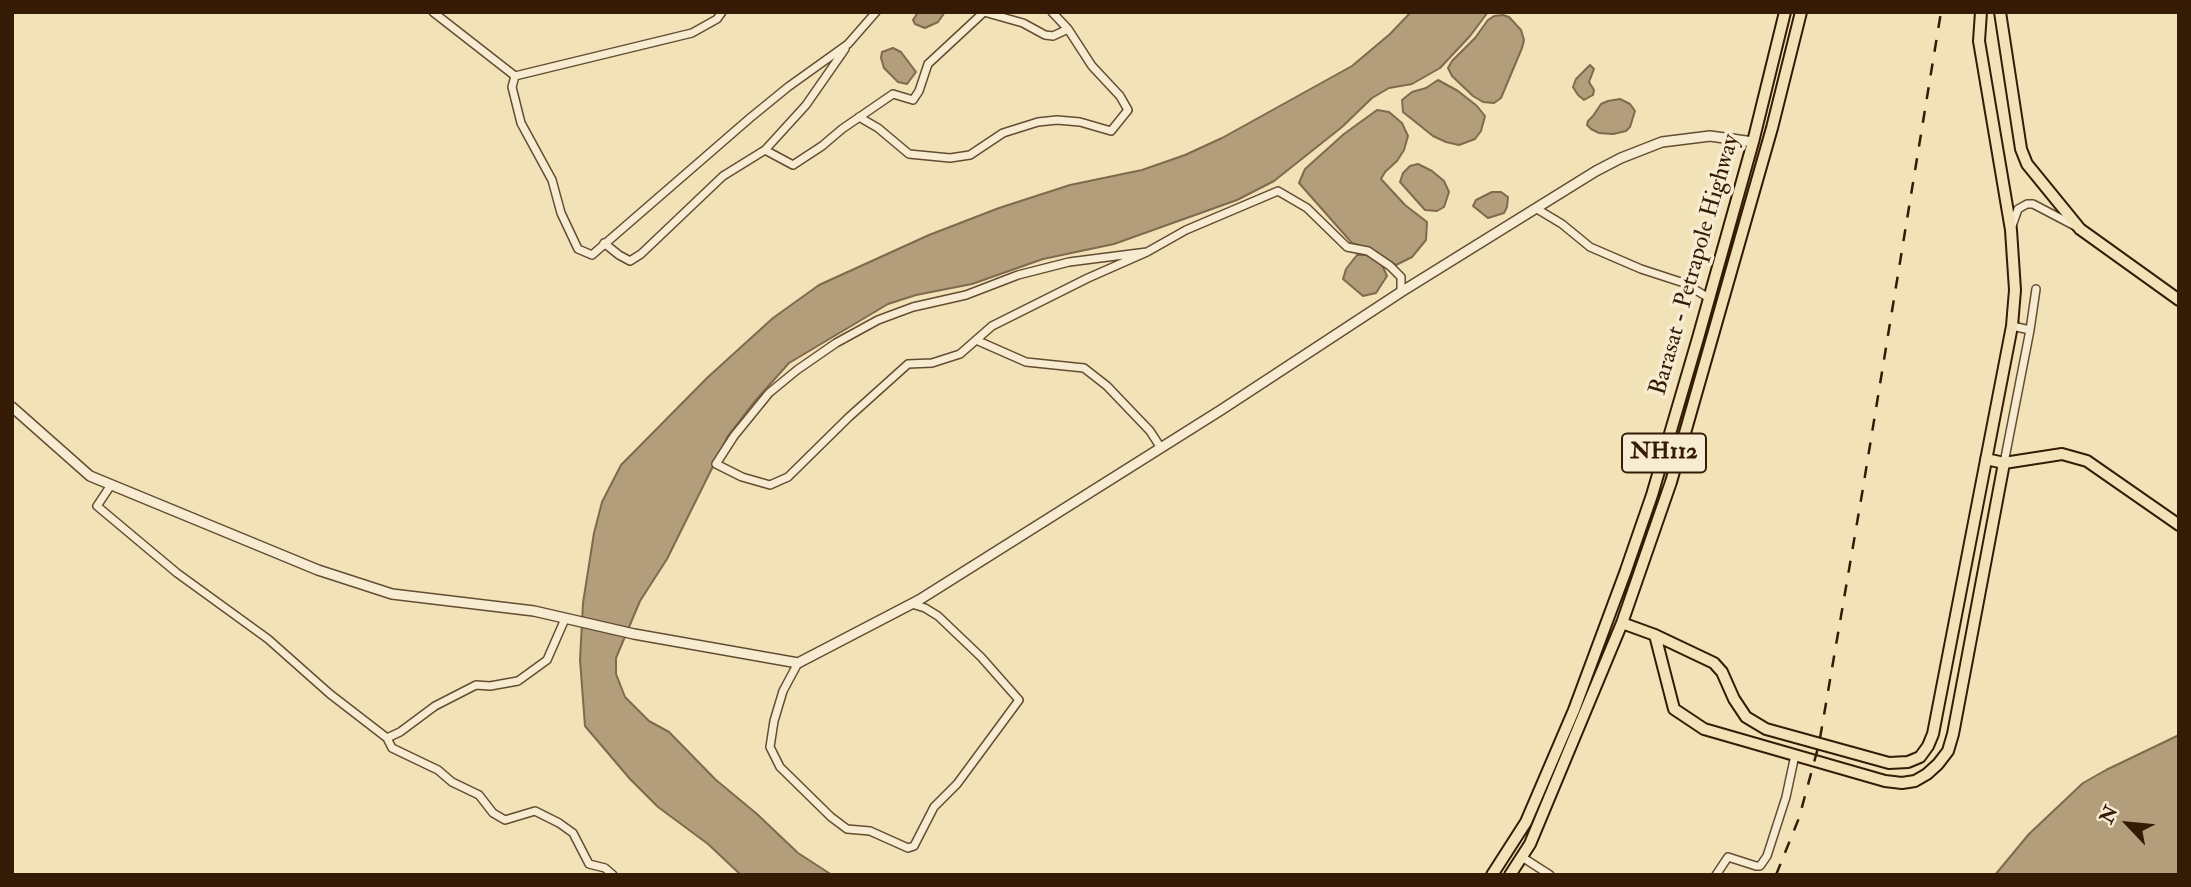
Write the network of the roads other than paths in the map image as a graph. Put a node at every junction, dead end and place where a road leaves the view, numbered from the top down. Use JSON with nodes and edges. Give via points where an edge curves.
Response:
{"nodes":[{"id":1,"x":433,"y":12,"type":"edge"},
{"id":2,"x":722,"y":12,"type":"edge"},
{"id":3,"x":876,"y":12,"type":"edge"},
{"id":4,"x":1052,"y":12,"type":"edge"},
{"id":5,"x":1785,"y":12,"type":"edge"},
{"id":6,"x":1801,"y":12,"type":"edge"},
{"id":7,"x":1981,"y":12,"type":"edge"},
{"id":8,"x":2000,"y":12,"type":"edge"},
{"id":9,"x":1068,"y":29,"type":"junction"},
{"id":10,"x":848,"y":44,"type":"junction"},
{"id":11,"x":514,"y":76,"type":"junction"},
{"id":12,"x":859,"y":117,"type":"junction"},
{"id":13,"x":1752,"y":142,"type":"junction"},
{"id":14,"x":765,"y":150,"type":"junction"},
{"id":15,"x":1536,"y":209,"type":"junction"},
{"id":16,"x":2080,"y":229,"type":"junction"},
{"id":17,"x":2011,"y":230,"type":"junction"},
{"id":18,"x":604,"y":243,"type":"junction"},
{"id":19,"x":1147,"y":253,"type":"junction"},
{"id":20,"x":2036,"y":289,"type":"dead end"},
{"id":21,"x":1401,"y":292,"type":"junction"},
{"id":22,"x":1709,"y":298,"type":"junction"},
{"id":23,"x":2179,"y":300,"type":"edge"},
{"id":24,"x":2012,"y":327,"type":"junction"},
{"id":25,"x":2031,"y":330,"type":"junction"},
{"id":26,"x":976,"y":340,"type":"junction"},
{"id":27,"x":12,"y":407,"type":"edge"},
{"id":28,"x":1161,"y":447,"type":"junction"},
{"id":29,"x":1986,"y":459,"type":"junction"},
{"id":30,"x":2004,"y":463,"type":"junction"},
{"id":31,"x":111,"y":485,"type":"junction"},
{"id":32,"x":2179,"y":525,"type":"edge"},
{"id":33,"x":912,"y":604,"type":"junction"},
{"id":34,"x":566,"y":619,"type":"junction"},
{"id":35,"x":1622,"y":624,"type":"junction"},
{"id":36,"x":1656,"y":635,"type":"junction"},
{"id":37,"x":798,"y":663,"type":"junction"},
{"id":38,"x":387,"y":738,"type":"junction"},
{"id":39,"x":1795,"y":755,"type":"junction"},
{"id":40,"x":1522,"y":856,"type":"junction"},
{"id":41,"x":613,"y":875,"type":"edge"},
{"id":42,"x":1492,"y":875,"type":"edge"},
{"id":43,"x":1510,"y":875,"type":"edge"},
{"id":44,"x":1550,"y":875,"type":"edge"},
{"id":45,"x":1716,"y":875,"type":"edge"}],
"edges":[{"from":1,"to":11,"type":"street"},
{"from":2,"to":11,"type":"street","via":[[692,33]]},
{"from":3,"to":10,"type":"street"},
{"from":4,"to":9,"type":"street"},
{"from":5,"to":13,"type":"highway","name":"Barasat - Petrapole Highway","number":"NH112"},
{"from":6,"to":35,"type":"highway","name":"Barasat - Petrapole Highway","number":"NH112","via":[[1715,334]]},
{"from":7,"to":17,"type":"highway","via":[[1979,41]]},
{"from":8,"to":16,"type":"highway","via":[[2026,164]]},
{"from":9,"to":12,"type":"street","via":[[1045,35],[984,12],[928,64],[913,100],[893,94]]},
{"from":9,"to":12,"type":"street","via":[[1128,110],[1111,131],[1080,122],[1038,122],[1003,133],[970,155],[950,158],[909,154]]},
{"from":10,"to":14,"type":"street","via":[[806,105]]},
{"from":10,"to":18,"type":"street","via":[[760,110]]},
{"from":11,"to":18,"type":"street","via":[[512,87],[521,123],[552,180],[561,213],[579,249],[592,255]]},
{"from":12,"to":14,"type":"street","via":[[793,164]]},
{"from":13,"to":15,"type":"street","via":[[1710,136],[1662,142],[1621,158]]},
{"from":13,"to":22,"type":"highway","name":"Barasat - Petrapole Highway","number":"NH112"},
{"from":14,"to":18,"type":"street","via":[[723,176],[630,261]]},
{"from":15,"to":21,"type":"street"},
{"from":15,"to":22,"type":"street","via":[[1590,247],[1684,283]]},
{"from":16,"to":17,"type":"street","via":[[2038,205],[2027,204],[2015,213]]},
{"from":16,"to":23,"type":"highway"},
{"from":17,"to":24,"type":"highway"},
{"from":19,"to":21,"type":"street","via":[[1185,230],[1278,191],[1307,208],[1347,247],[1368,251],[1390,266],[1401,277]]},
{"from":19,"to":26,"type":"street","via":[[992,326]]},
{"from":19,"to":26,"type":"street","via":[[1069,262],[878,320],[836,343],[769,393],[716,464],[770,485],[788,477],[908,363],[932,363],[960,354]]},
{"from":20,"to":25,"type":"street"},
{"from":21,"to":28,"type":"street"},
{"from":22,"to":42,"type":"highway","name":"Barasat - Petrapole Highway","number":"NH112","via":[[1652,495],[1602,636],[1526,822]]},
{"from":24,"to":25,"type":"street"},
{"from":24,"to":29,"type":"highway"},
{"from":25,"to":30,"type":"street"},
{"from":26,"to":28,"type":"street","via":[[1026,362],[1084,368],[1107,386]]},
{"from":27,"to":31,"type":"street","via":[[90,476]]},
{"from":28,"to":33,"type":"street"},
{"from":29,"to":30,"type":"highway"},
{"from":29,"to":36,"type":"highway","via":[[1933,733],[1920,757],[1889,763],[1766,729],[1746,717],[1714,663]]},
{"from":30,"to":32,"type":"highway","via":[[2062,454],[2087,461]]},
{"from":30,"to":39,"type":"highway","via":[[1948,751],[1927,774],[1902,783]]},
{"from":31,"to":34,"type":"street","via":[[318,570],[392,594]]},
{"from":31,"to":38,"type":"street","via":[[97,506]]},
{"from":33,"to":37,"type":"street"},
{"from":33,"to":37,"type":"street","via":[[938,616],[1020,700],[957,784],[934,807],[914,846],[908,848],[870,831],[847,830],[780,767],[770,747],[774,721]]},
{"from":34,"to":37,"type":"street"},
{"from":34,"to":38,"type":"street","via":[[548,660],[518,681],[476,685]]},
{"from":35,"to":36,"type":"highway"},
{"from":35,"to":40,"type":"highway","name":"Barasat - Petrapole Highway","number":"NH112"},
{"from":36,"to":39,"type":"highway","via":[[1674,709],[1703,729]]},
{"from":38,"to":41,"type":"street","via":[[392,748],[479,795],[505,820],[535,811],[559,823],[573,833],[589,864]]},
{"from":39,"to":45,"type":"street","via":[[1786,797],[1760,866],[1728,856]]},
{"from":40,"to":43,"type":"highway","name":"Barasat - Petrapole Highway","number":"NH112"},
{"from":40,"to":44,"type":"street"}]}
